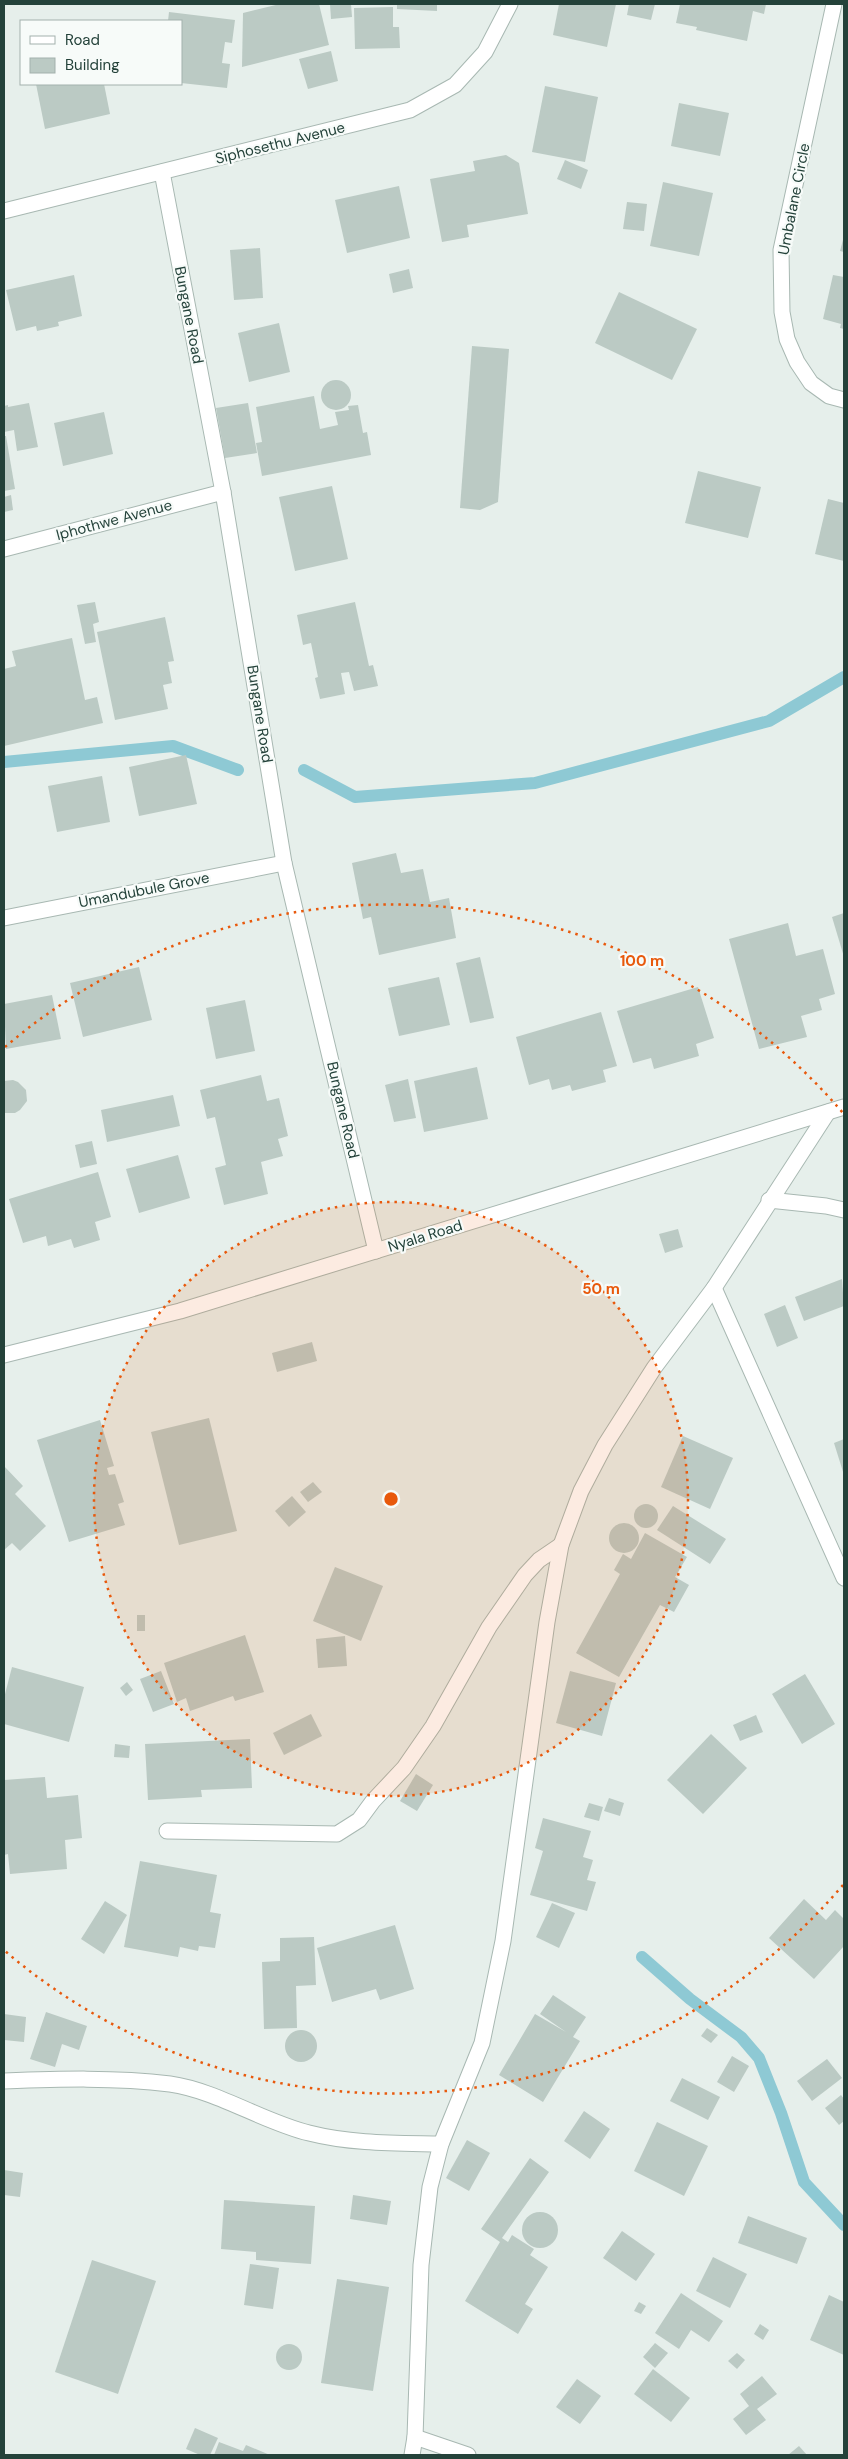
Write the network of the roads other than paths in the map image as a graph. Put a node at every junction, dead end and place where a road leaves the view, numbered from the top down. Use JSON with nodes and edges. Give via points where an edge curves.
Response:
{"nodes":[{"id":1,"x":510,"y":4,"type":"edge"},
{"id":2,"x":834,"y":4,"type":"edge"},
{"id":3,"x":162,"y":172,"type":"junction"},
{"id":4,"x":4,"y":211,"type":"edge"},
{"id":5,"x":844,"y":400,"type":"edge"},
{"id":6,"x":223,"y":492,"type":"junction"},
{"id":7,"x":4,"y":549,"type":"edge"},
{"id":8,"x":284,"y":863,"type":"junction"},
{"id":9,"x":4,"y":918,"type":"edge"},
{"id":10,"x":844,"y":1107,"type":"edge"},
{"id":11,"x":828,"y":1112,"type":"junction"},
{"id":12,"x":769,"y":1200,"type":"junction"},
{"id":13,"x":844,"y":1210,"type":"edge"},
{"id":14,"x":376,"y":1251,"type":"junction"},
{"id":15,"x":714,"y":1288,"type":"junction"},
{"id":16,"x":4,"y":1355,"type":"edge"},
{"id":17,"x":561,"y":1545,"type":"junction"},
{"id":18,"x":844,"y":1578,"type":"edge"},
{"id":19,"x":167,"y":1831,"type":"dead end"},
{"id":20,"x":4,"y":2081,"type":"edge"},
{"id":21,"x":441,"y":2144,"type":"junction"},
{"id":22,"x":416,"y":2438,"type":"junction"},
{"id":23,"x":412,"y":2455,"type":"edge"},
{"id":24,"x":468,"y":2455,"type":"edge"}],
"edges":[{"from":1,"to":3,"type":"street","name":"Siphosethu Avenue","via":[[485,52],[455,85],[410,110]]},
{"from":2,"to":5,"type":"street","name":"Umbalane Circle","via":[[781,250],[782,312],[787,339],[810,382],[829,396]]},
{"from":3,"to":4,"type":"street","name":"Siphosethu Avenue"},
{"from":3,"to":6,"type":"street","name":"Bungane Road"},
{"from":6,"to":7,"type":"street","name":"Iphothwe Avenue"},
{"from":6,"to":8,"type":"street","name":"Bungane Road"},
{"from":8,"to":9,"type":"street","name":"Umandubule Grove"},
{"from":8,"to":14,"type":"street","name":"Bungane Road"},
{"from":10,"to":11,"type":"street","name":"Nyala Road"},
{"from":11,"to":12,"type":"street"},
{"from":11,"to":14,"type":"street","name":"Nyala Road"},
{"from":12,"to":13,"type":"street"},
{"from":12,"to":15,"type":"street"},
{"from":14,"to":16,"type":"street","name":"Nyala Road","via":[[180,1311]]},
{"from":15,"to":17,"type":"street","via":[[654,1368],[605,1445],[581,1491]]},
{"from":15,"to":18,"type":"street"},
{"from":17,"to":19,"type":"street","via":[[539,1560],[525,1575],[489,1627],[433,1726],[404,1768],[373,1800],[359,1820],[337,1834]]},
{"from":17,"to":21,"type":"street","via":[[547,1622],[503,1941],[482,2043]]},
{"from":20,"to":21,"type":"street","via":[[77,2078],[172,2084],[308,2133],[344,2139]]},
{"from":21,"to":22,"type":"street","via":[[430,2187],[421,2265]]},
{"from":22,"to":23,"type":"street"},
{"from":22,"to":24,"type":"street"}]}
